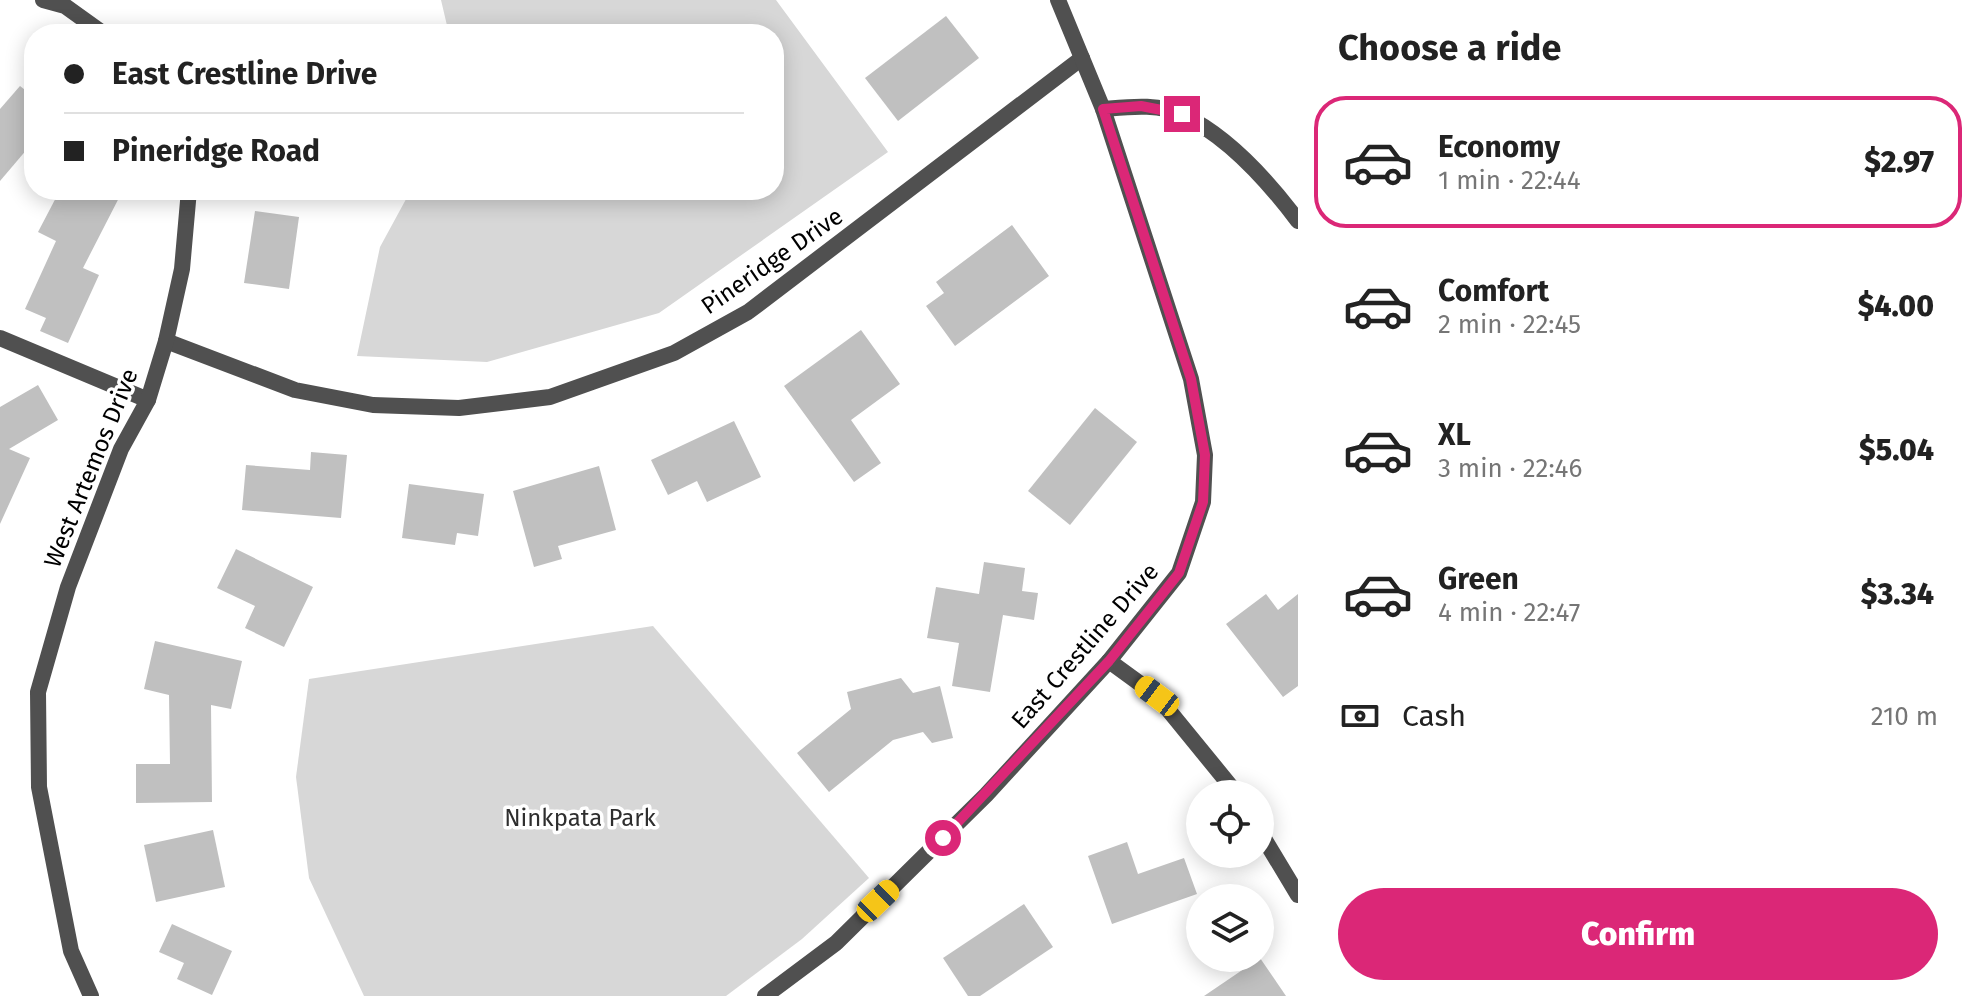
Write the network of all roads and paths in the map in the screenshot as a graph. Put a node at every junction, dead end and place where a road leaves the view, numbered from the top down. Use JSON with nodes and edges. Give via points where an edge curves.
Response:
{"nodes":[{"id":1,"x":43,"y":0,"type":"edge"},
{"id":2,"x":1058,"y":0,"type":"edge"},
{"id":3,"x":90,"y":24,"type":"edge"},
{"id":4,"x":1082,"y":58,"type":"junction"},
{"id":5,"x":1103,"y":109,"type":"junction"},
{"id":6,"x":188,"y":200,"type":"edge"},
{"id":7,"x":1298,"y":221,"type":"edge"},
{"id":8,"x":0,"y":338,"type":"edge"},
{"id":9,"x":166,"y":341,"type":"junction"},
{"id":10,"x":148,"y":400,"type":"junction"},
{"id":11,"x":1109,"y":661,"type":"junction"},
{"id":12,"x":1226,"y":780,"type":"edge"},
{"id":13,"x":1274,"y":855,"type":"edge"},
{"id":14,"x":1298,"y":895,"type":"edge"},
{"id":15,"x":91,"y":996,"type":"edge"},
{"id":16,"x":765,"y":996,"type":"edge"}],
"edges":[{"from":1,"to":3,"type":"street","via":[[65,6]]},
{"from":2,"to":4,"type":"street","name":"East Crestline Drive"},
{"from":4,"to":5,"type":"street","name":"East Crestline Drive"},
{"from":4,"to":9,"type":"street","name":"Pineridge Drive","via":[[748,312],[674,353],[550,397],[459,408],[373,405],[295,390]]},
{"from":5,"to":7,"type":"street","via":[[1141,106],[1182,114],[1233,151],[1274,189]]},
{"from":5,"to":11,"type":"street","name":"East Crestline Drive","via":[[1191,379],[1205,455],[1203,502],[1179,573]]},
{"from":6,"to":9,"type":"street","name":"West Artemos Drive","via":[[182,269]]},
{"from":8,"to":10,"type":"street"},
{"from":9,"to":10,"type":"street","name":"West Artemos Drive"},
{"from":10,"to":15,"type":"street","name":"West Artemos Drive","via":[[121,449],[68,587],[38,692],[39,787],[71,951]]},
{"from":11,"to":12,"type":"street","via":[[1157,696]]},
{"from":11,"to":16,"type":"street","name":"East Crestline Drive","via":[[986,795],[836,943]]},
{"from":13,"to":14,"type":"street"}]}
